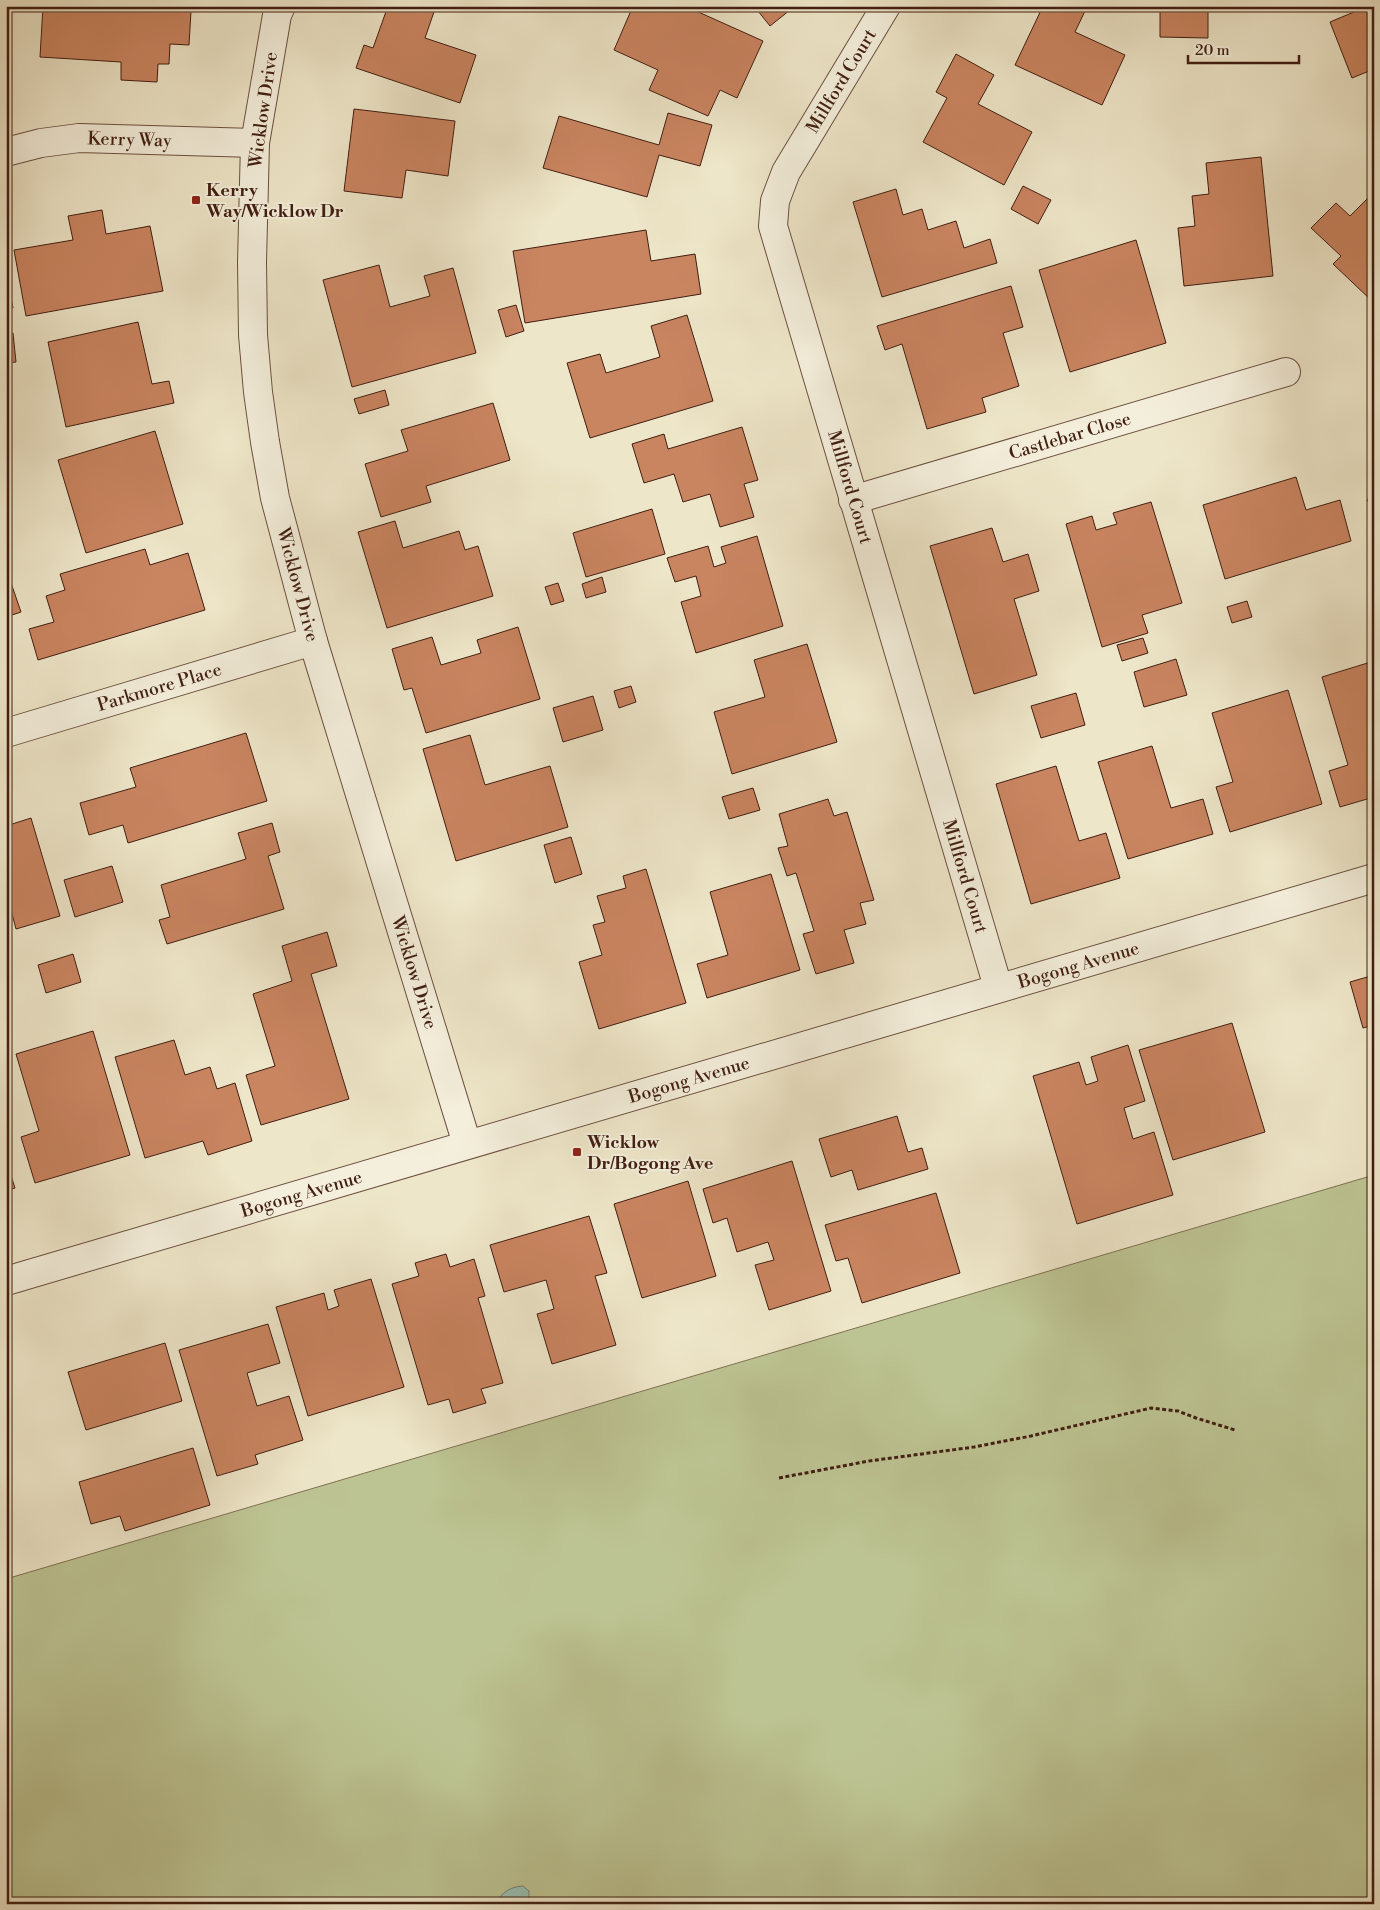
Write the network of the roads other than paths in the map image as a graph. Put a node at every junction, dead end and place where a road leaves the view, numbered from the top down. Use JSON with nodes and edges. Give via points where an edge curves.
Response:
{"nodes":[{"id":1,"x":281,"y":6,"type":"edge"},
{"id":2,"x":886,"y":6,"type":"edge"},
{"id":3,"x":255,"y":143,"type":"junction"},
{"id":4,"x":6,"y":152,"type":"edge"},
{"id":5,"x":1286,"y":372,"type":"dead end"},
{"id":6,"x":853,"y":500,"type":"junction"},
{"id":7,"x":313,"y":641,"type":"junction"},
{"id":8,"x":6,"y":733,"type":"edge"},
{"id":9,"x":1374,"y":878,"type":"edge"},
{"id":10,"x":998,"y":987,"type":"junction"},
{"id":11,"x":467,"y":1144,"type":"junction"},
{"id":12,"x":6,"y":1281,"type":"edge"}],
"edges":[{"from":1,"to":3,"type":"street","name":"Wicklow Drive"},
{"from":2,"to":6,"type":"street","name":"Millford Court","via":[[786,172],[773,214],[776,240]]},
{"from":3,"to":4,"type":"street","name":"Kerry Way","via":[[79,138]]},
{"from":3,"to":7,"type":"street","name":"Wicklow Drive","via":[[252,262],[258,392],[275,498]]},
{"from":5,"to":6,"type":"street","name":"Castlebar Close"},
{"from":6,"to":10,"type":"street","name":"Millford Court"},
{"from":7,"to":8,"type":"street","name":"Parkmore Place"},
{"from":7,"to":11,"type":"street","name":"Wicklow Drive"},
{"from":9,"to":10,"type":"street","name":"Bogong Avenue"},
{"from":10,"to":11,"type":"street","name":"Bogong Avenue"},
{"from":11,"to":12,"type":"street","name":"Bogong Avenue"}]}
